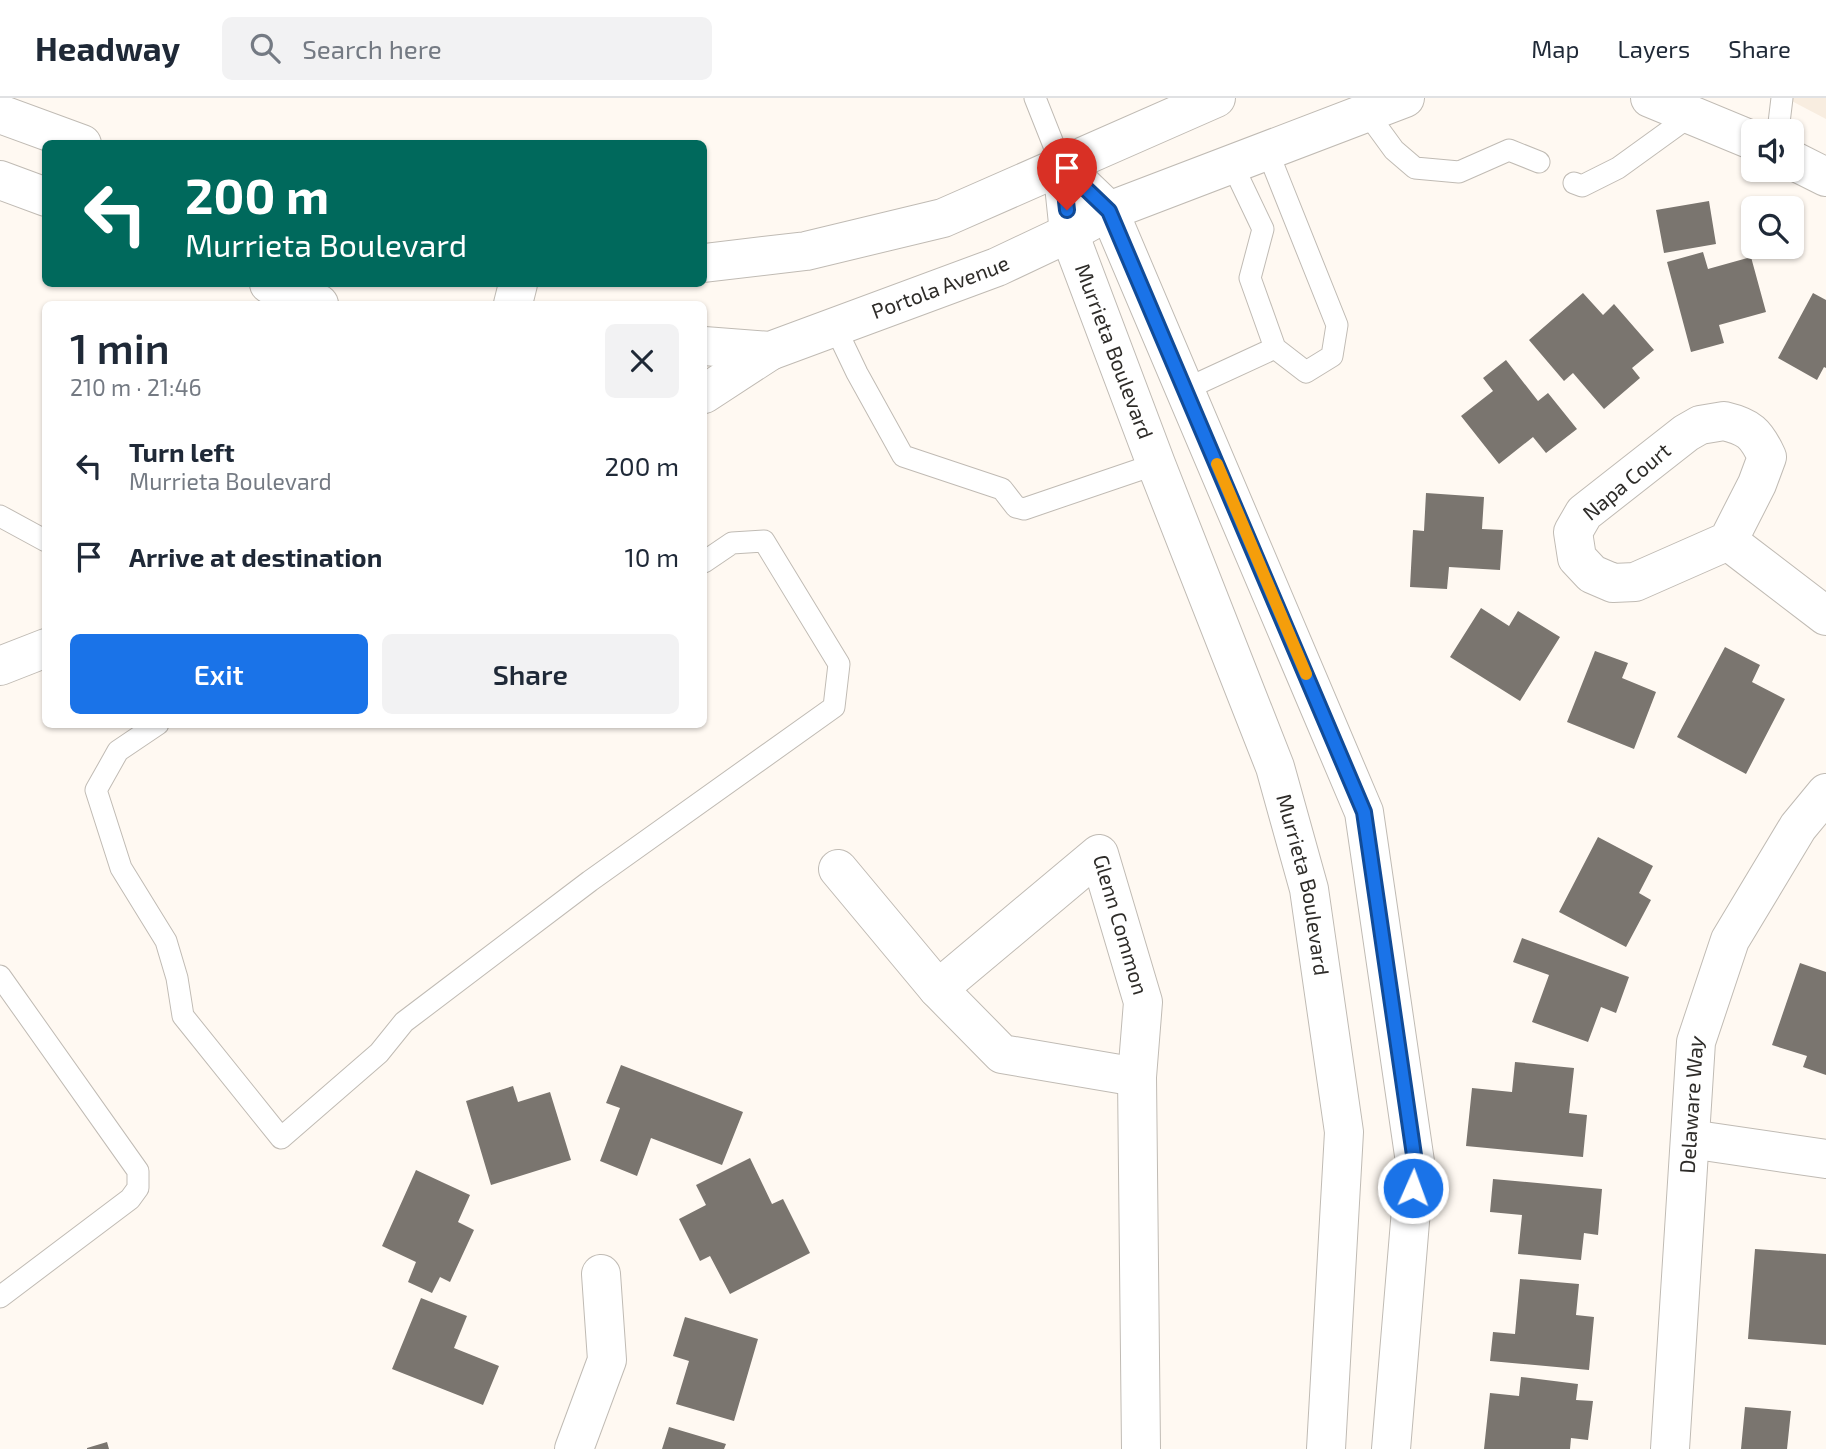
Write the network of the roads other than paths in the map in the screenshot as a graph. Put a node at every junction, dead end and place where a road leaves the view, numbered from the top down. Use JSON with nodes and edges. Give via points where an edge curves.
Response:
{"nodes":[{"id":1,"x":1035,"y":98,"type":"edge"},
{"id":2,"x":1216,"y":98,"type":"edge"},
{"id":3,"x":1405,"y":98,"type":"edge"},
{"id":4,"x":1650,"y":98,"type":"edge"},
{"id":5,"x":1782,"y":98,"type":"edge"},
{"id":6,"x":1698,"y":107,"type":"edge"},
{"id":7,"x":1367,"y":113,"type":"junction"},
{"id":8,"x":0,"y":114,"type":"edge"},
{"id":9,"x":1779,"y":119,"type":"edge"},
{"id":10,"x":1741,"y":134,"type":"edge"},
{"id":11,"x":71,"y":140,"type":"edge"},
{"id":12,"x":1267,"y":150,"type":"junction"},
{"id":13,"x":1539,"y":162,"type":"dead end"},
{"id":14,"x":1231,"y":164,"type":"junction"},
{"id":15,"x":1062,"y":166,"type":"junction"},
{"id":16,"x":1804,"y":166,"type":"edge"},
{"id":17,"x":1826,"y":177,"type":"edge"},
{"id":18,"x":0,"y":180,"type":"edge"},
{"id":19,"x":1574,"y":183,"type":"dead end"},
{"id":20,"x":42,"y":196,"type":"edge"},
{"id":21,"x":1109,"y":211,"type":"junction"},
{"id":22,"x":1069,"y":233,"type":"junction"},
{"id":23,"x":707,"y":263,"type":"edge"},
{"id":24,"x":276,"y":287,"type":"edge"},
{"id":25,"x":312,"y":301,"type":"edge"},
{"id":26,"x":835,"y":327,"type":"junction"},
{"id":27,"x":707,"y":346,"type":"edge"},
{"id":28,"x":1275,"y":348,"type":"junction"},
{"id":29,"x":770,"y":351,"type":"junction"},
{"id":30,"x":1186,"y":389,"type":"junction"},
{"id":31,"x":707,"y":392,"type":"edge"},
{"id":32,"x":1156,"y":464,"type":"junction"},
{"id":33,"x":0,"y":516,"type":"edge"},
{"id":34,"x":42,"y":539,"type":"edge"},
{"id":35,"x":1728,"y":541,"type":"junction"},
{"id":36,"x":707,"y":560,"type":"edge"},
{"id":37,"x":1826,"y":616,"type":"edge"},
{"id":38,"x":42,"y":650,"type":"edge"},
{"id":39,"x":0,"y":666,"type":"edge"},
{"id":40,"x":152,"y":728,"type":"edge"},
{"id":41,"x":1826,"y":793,"type":"edge"},
{"id":42,"x":838,"y":869,"type":"dead end"},
{"id":43,"x":0,"y":976,"type":"edge"},
{"id":44,"x":938,"y":989,"type":"junction"},
{"id":45,"x":1137,"y":1077,"type":"junction"},
{"id":46,"x":1690,"y":1139,"type":"junction"},
{"id":47,"x":1826,"y":1159,"type":"edge"},
{"id":48,"x":601,"y":1273,"type":"dead end"},
{"id":49,"x":0,"y":1297,"type":"edge"},
{"id":50,"x":574,"y":1449,"type":"edge"},
{"id":51,"x":1140,"y":1449,"type":"edge"},
{"id":52,"x":1325,"y":1449,"type":"edge"},
{"id":53,"x":1391,"y":1449,"type":"edge"},
{"id":54,"x":1670,"y":1449,"type":"edge"}],
"edges":[{"from":1,"to":15,"type":"lane"},
{"from":2,"to":15,"type":"main road"},
{"from":3,"to":7,"type":"main road","name":"Portola Avenue"},
{"from":4,"to":6,"type":"main road"},
{"from":5,"to":9,"type":"lane"},
{"from":6,"to":10,"type":"main road"},
{"from":6,"to":19,"type":"lane","via":[[1618,168],[1582,186]]},
{"from":7,"to":12,"type":"main road","name":"Portola Avenue"},
{"from":7,"to":13,"type":"lane","via":[[1394,150],[1415,168],[1459,172],[1509,150]]},
{"from":8,"to":11,"type":"main road"},
{"from":12,"to":14,"type":"main road","name":"Portola Avenue"},
{"from":12,"to":28,"type":"lane","via":[[1337,325],[1332,356],[1307,372]]},
{"from":14,"to":21,"type":"main road","name":"Portola Avenue"},
{"from":14,"to":28,"type":"lane","via":[[1263,229],[1250,278]]},
{"from":15,"to":21,"type":"main road"},
{"from":15,"to":22,"type":"main road","name":"Murrieta Boulevard"},
{"from":15,"to":23,"type":"main road","via":[[943,218],[806,251]]},
{"from":16,"to":17,"type":"main road"},
{"from":18,"to":20,"type":"main road"},
{"from":21,"to":22,"type":"main road","name":"Portola Avenue"},
{"from":21,"to":30,"type":"main road"},
{"from":22,"to":26,"type":"main road","name":"Portola Avenue","via":[[997,267]]},
{"from":22,"to":32,"type":"main road","name":"Murrieta Boulevard"},
{"from":24,"to":25,"type":"main road"},
{"from":26,"to":29,"type":"main road","name":"Portola Avenue"},
{"from":26,"to":32,"type":"lane","via":[[903,456],[1002,489],[1016,507],[1024,509]]},
{"from":27,"to":29,"type":"main road","name":"Portola Avenue"},
{"from":28,"to":30,"type":"lane"},
{"from":29,"to":31,"type":"main road"},
{"from":30,"to":53,"type":"main road","via":[[1364,812],[1415,1162]]},
{"from":32,"to":52,"type":"main road","name":"Murrieta Boulevard","via":[[1275,768],[1309,889],[1344,1132]]},
{"from":33,"to":34,"type":"lane"},
{"from":35,"to":35,"type":"main road","name":"Napa Court","via":[[1767,457],[1757,436],[1724,421],[1686,433],[1584,513],[1573,532],[1577,558],[1592,574],[1613,583],[1635,582]]},
{"from":35,"to":37,"type":"main road"},
{"from":36,"to":40,"type":"lane","via":[[732,543],[764,541],[839,664],[835,707],[590,881],[404,1022],[379,1053],[281,1138],[183,1016],[166,941],[121,868],[96,790],[118,751]]},
{"from":38,"to":39,"type":"main road"},
{"from":41,"to":46,"type":"main road","name":"Delaware Way","via":[[1798,827],[1730,940],[1696,1042]]},
{"from":42,"to":44,"type":"main road"},
{"from":43,"to":49,"type":"lane","via":[[138,1171],[138,1188],[130,1199]]},
{"from":44,"to":45,"type":"main road","via":[[1002,1054]]},
{"from":44,"to":45,"type":"main road","name":"Glenn Common","via":[[1099,854],[1143,1002]]},
{"from":45,"to":51,"type":"main road","name":"Glenn Common"},
{"from":46,"to":47,"type":"main road"},
{"from":46,"to":54,"type":"main road","name":"Delaware Way"},
{"from":48,"to":50,"type":"main road","via":[[607,1360]]}]}
